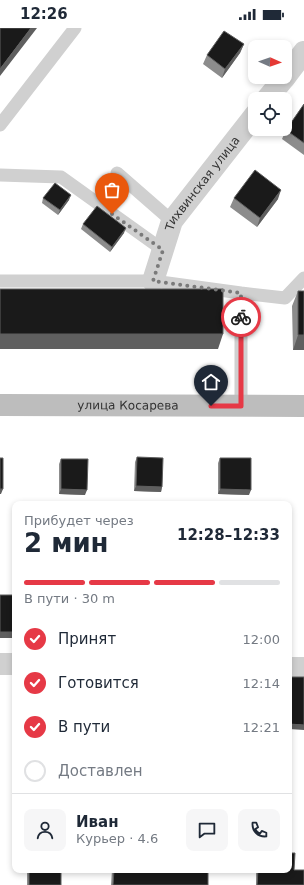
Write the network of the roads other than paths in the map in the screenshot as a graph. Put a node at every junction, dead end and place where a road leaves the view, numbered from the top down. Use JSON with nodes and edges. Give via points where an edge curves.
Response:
{"nodes":[{"id":1,"x":75,"y":28,"type":"edge"},
{"id":2,"x":304,"y":52,"type":"edge"},
{"id":3,"x":292,"y":68,"type":"edge"},
{"id":4,"x":279,"y":84,"type":"edge"},
{"id":5,"x":273,"y":92,"type":"edge"},
{"id":6,"x":248,"y":124,"type":"edge"},
{"id":7,"x":0,"y":125,"type":"edge"},
{"id":8,"x":117,"y":173,"type":"dead end"},
{"id":9,"x":0,"y":174,"type":"edge"},
{"id":10,"x":172,"y":221,"type":"junction"},
{"id":11,"x":163,"y":250,"type":"junction"},
{"id":12,"x":304,"y":278,"type":"edge"},
{"id":13,"x":0,"y":281,"type":"edge"},
{"id":14,"x":153,"y":281,"type":"junction"},
{"id":15,"x":241,"y":293,"type":"junction"},
{"id":16,"x":0,"y":406,"type":"edge"},
{"id":17,"x":241,"y":406,"type":"junction"},
{"id":18,"x":304,"y":406,"type":"edge"},
{"id":19,"x":0,"y":664,"type":"edge"},
{"id":20,"x":12,"y":664,"type":"edge"},
{"id":21,"x":292,"y":668,"type":"edge"},
{"id":22,"x":304,"y":668,"type":"edge"}],
"edges":[{"from":1,"to":7,"type":"lane"},
{"from":2,"to":3,"type":"street"},
{"from":4,"to":5,"type":"street"},
{"from":6,"to":10,"type":"street","name":"Тихвинская улица"},
{"from":8,"to":10,"type":"lane"},
{"from":9,"to":11,"type":"lane","via":[[61,177]]},
{"from":10,"to":11,"type":"street","name":"Тихвинская улица"},
{"from":11,"to":14,"type":"street","name":"Тихвинская улица"},
{"from":12,"to":15,"type":"lane","via":[[285,298]]},
{"from":13,"to":14,"type":"lane"},
{"from":14,"to":15,"type":"lane"},
{"from":15,"to":17,"type":"lane"},
{"from":16,"to":17,"type":"street","name":"улица Косарева"},
{"from":17,"to":18,"type":"street","name":"улица Косарева"},
{"from":19,"to":20,"type":"street"},
{"from":21,"to":22,"type":"street"}]}
